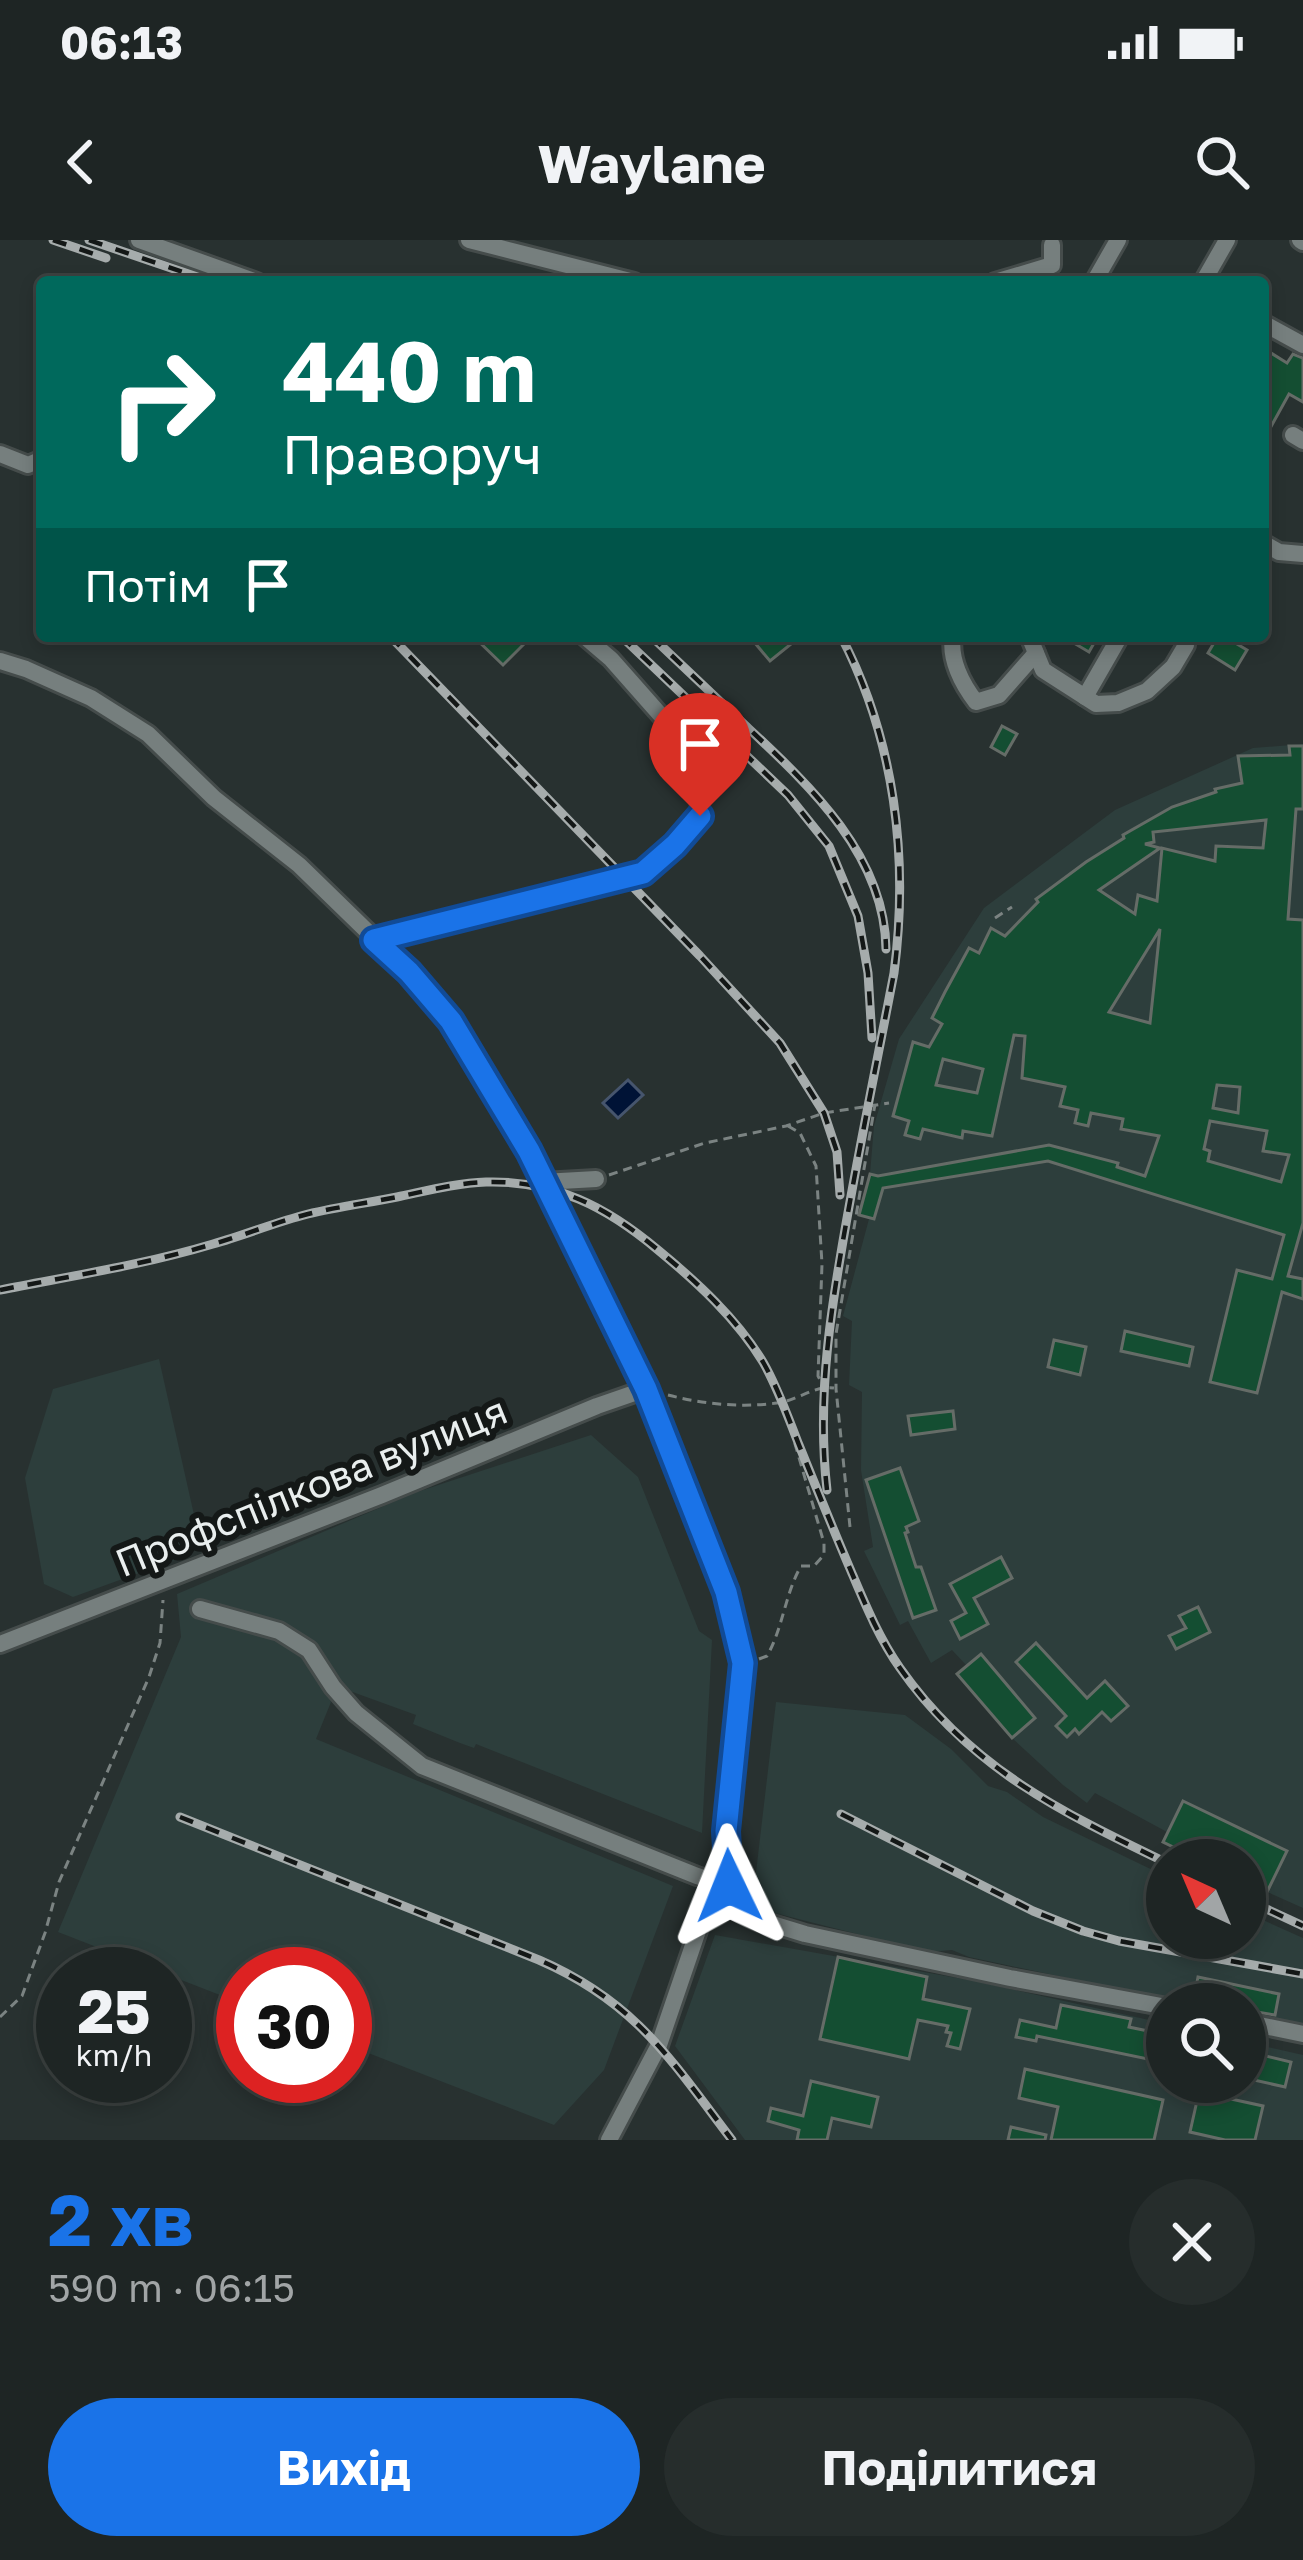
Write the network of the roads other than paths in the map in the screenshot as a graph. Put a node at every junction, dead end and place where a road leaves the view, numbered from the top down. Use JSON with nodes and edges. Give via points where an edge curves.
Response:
{"nodes":[{"id":1,"x":139,"y":240,"type":"edge"},
{"id":2,"x":469,"y":240,"type":"edge"},
{"id":3,"x":1118,"y":240,"type":"edge"},
{"id":4,"x":1227,"y":240,"type":"edge"},
{"id":5,"x":1052,"y":245,"type":"dead end"},
{"id":6,"x":239,"y":276,"type":"edge"},
{"id":7,"x":610,"y":276,"type":"edge"},
{"id":8,"x":1015,"y":276,"type":"edge"},
{"id":9,"x":1097,"y":276,"type":"edge"},
{"id":10,"x":1206,"y":276,"type":"edge"},
{"id":11,"x":1269,"y":326,"type":"edge"},
{"id":12,"x":1303,"y":345,"type":"edge"},
{"id":13,"x":0,"y":454,"type":"edge"},
{"id":14,"x":36,"y":462,"type":"edge"},
{"id":15,"x":1269,"y":546,"type":"edge"},
{"id":16,"x":1303,"y":554,"type":"edge"},
{"id":17,"x":591,"y":642,"type":"edge"},
{"id":18,"x":950,"y":642,"type":"edge"},
{"id":19,"x":1117,"y":642,"type":"edge"},
{"id":20,"x":1186,"y":642,"type":"edge"},
{"id":21,"x":1032,"y":644,"type":"edge"},
{"id":22,"x":0,"y":661,"type":"edge"},
{"id":23,"x":1085,"y":697,"type":"junction"},
{"id":24,"x":374,"y":940,"type":"junction"},
{"id":25,"x":596,"y":1179,"type":"road end"},
{"id":26,"x":543,"y":1182,"type":"junction"},
{"id":27,"x":646,"y":1389,"type":"junction"},
{"id":28,"x":200,"y":1609,"type":"dead end"},
{"id":29,"x":0,"y":1644,"type":"edge"},
{"id":30,"x":729,"y":1886,"type":"junction"},
{"id":31,"x":1146,"y":2003,"type":"edge"},
{"id":32,"x":1266,"y":2026,"type":"edge"},
{"id":33,"x":1303,"y":2034,"type":"edge"},
{"id":34,"x":609,"y":2140,"type":"edge"}],
"edges":[{"from":1,"to":6,"type":"street"},
{"from":2,"to":7,"type":"street"},
{"from":3,"to":9,"type":"street"},
{"from":4,"to":10,"type":"street"},
{"from":5,"to":8,"type":"street","via":[[1052,265]]},
{"from":11,"to":12,"type":"street"},
{"from":13,"to":14,"type":"street"},
{"from":15,"to":16,"type":"street"},
{"from":17,"to":24,"type":"street","via":[[686,744],[700,816],[643,873]]},
{"from":18,"to":21,"type":"street","via":[[976,702],[999,695]]},
{"from":19,"to":23,"type":"street"},
{"from":20,"to":23,"type":"street","via":[[1148,691],[1118,703]]},
{"from":21,"to":23,"type":"street","via":[[1043,670]]},
{"from":22,"to":24,"type":"street","via":[[91,698],[148,734]]},
{"from":24,"to":26,"type":"street","via":[[451,1021]]},
{"from":25,"to":26,"type":"street"},
{"from":26,"to":27,"type":"street"},
{"from":27,"to":29,"type":"street","name":"Профспілкова вулиця"},
{"from":27,"to":30,"type":"street","via":[[726,1592],[743,1663],[726,1831]]},
{"from":28,"to":30,"type":"street","name":"Профспілкова вулиця","via":[[279,1631],[310,1650],[356,1713],[422,1766]]},
{"from":30,"to":31,"type":"street","name":"Профспілкова вулиця","via":[[756,1918],[805,1934]]},
{"from":30,"to":34,"type":"street","via":[[703,1916],[658,2045]]},
{"from":32,"to":33,"type":"street"}]}
